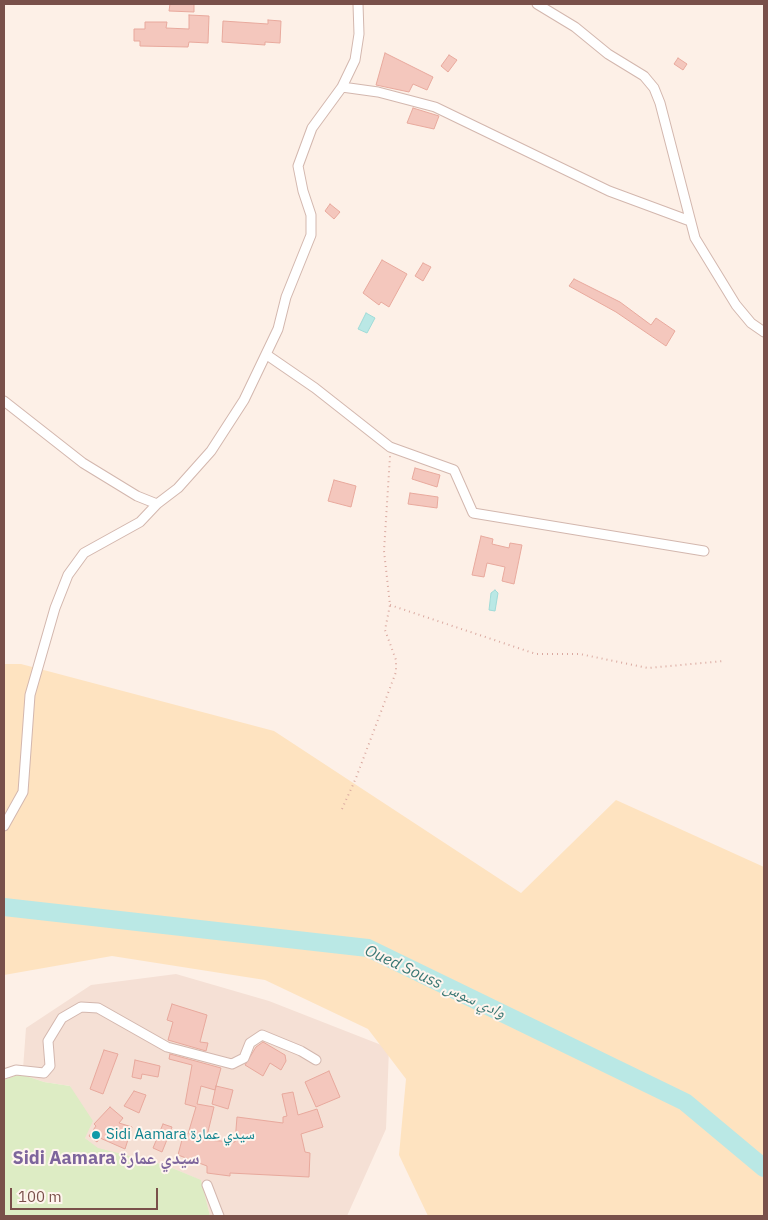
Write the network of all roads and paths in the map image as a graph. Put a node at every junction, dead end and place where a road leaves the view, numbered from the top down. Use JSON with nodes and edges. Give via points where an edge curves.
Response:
{"nodes":[{"id":1,"x":358,"y":4,"type":"edge"},
{"id":2,"x":537,"y":4,"type":"edge"},
{"id":3,"x":342,"y":87,"type":"junction"},
{"id":4,"x":690,"y":221,"type":"junction"},
{"id":5,"x":764,"y":332,"type":"edge"},
{"id":6,"x":267,"y":354,"type":"junction"},
{"id":7,"x":4,"y":401,"type":"edge"},
{"id":8,"x":390,"y":446,"type":"junction"},
{"id":9,"x":157,"y":504,"type":"junction"},
{"id":10,"x":704,"y":551,"type":"dead end"},
{"id":11,"x":390,"y":605,"type":"junction"},
{"id":12,"x":724,"y":661,"type":"dead end"},
{"id":13,"x":342,"y":809,"type":"dead end"},
{"id":14,"x":4,"y":826,"type":"edge"},
{"id":15,"x":316,"y":1060,"type":"dead end"},
{"id":16,"x":4,"y":1074,"type":"edge"},
{"id":17,"x":207,"y":1185,"type":"dead end"},
{"id":18,"x":219,"y":1216,"type":"edge"}],
"edges":[{"from":1,"to":3,"type":"street","via":[[359,34],[355,60]]},
{"from":2,"to":4,"type":"street","via":[[644,76],[654,88]]},
{"from":3,"to":4,"type":"street","via":[[378,92],[435,107],[609,191]]},
{"from":3,"to":6,"type":"street","via":[[312,128],[298,166],[311,215],[311,235]]},
{"from":4,"to":5,"type":"street","via":[[700,247],[736,304],[751,323]]},
{"from":6,"to":8,"type":"street"},
{"from":6,"to":9,"type":"street","via":[[244,400],[211,451],[178,488]]},
{"from":7,"to":9,"type":"street","via":[[83,464]]},
{"from":8,"to":10,"type":"street","via":[[454,470],[473,513]]},
{"from":8,"to":11,"type":"path","via":[[384,544]]},
{"from":9,"to":14,"type":"street","via":[[140,522],[84,553],[68,575],[30,695],[23,792]]},
{"from":11,"to":12,"type":"path","via":[[536,654],[580,654],[648,668]]},
{"from":11,"to":13,"type":"path","via":[[385,630],[396,660],[396,672]]},
{"from":15,"to":16,"type":"street","via":[[262,1035],[250,1043],[244,1058],[232,1064],[167,1047],[98,1008],[81,1007],[62,1018],[48,1041],[50,1066],[44,1073],[16,1070]]},
{"from":17,"to":18,"type":"street"}]}
